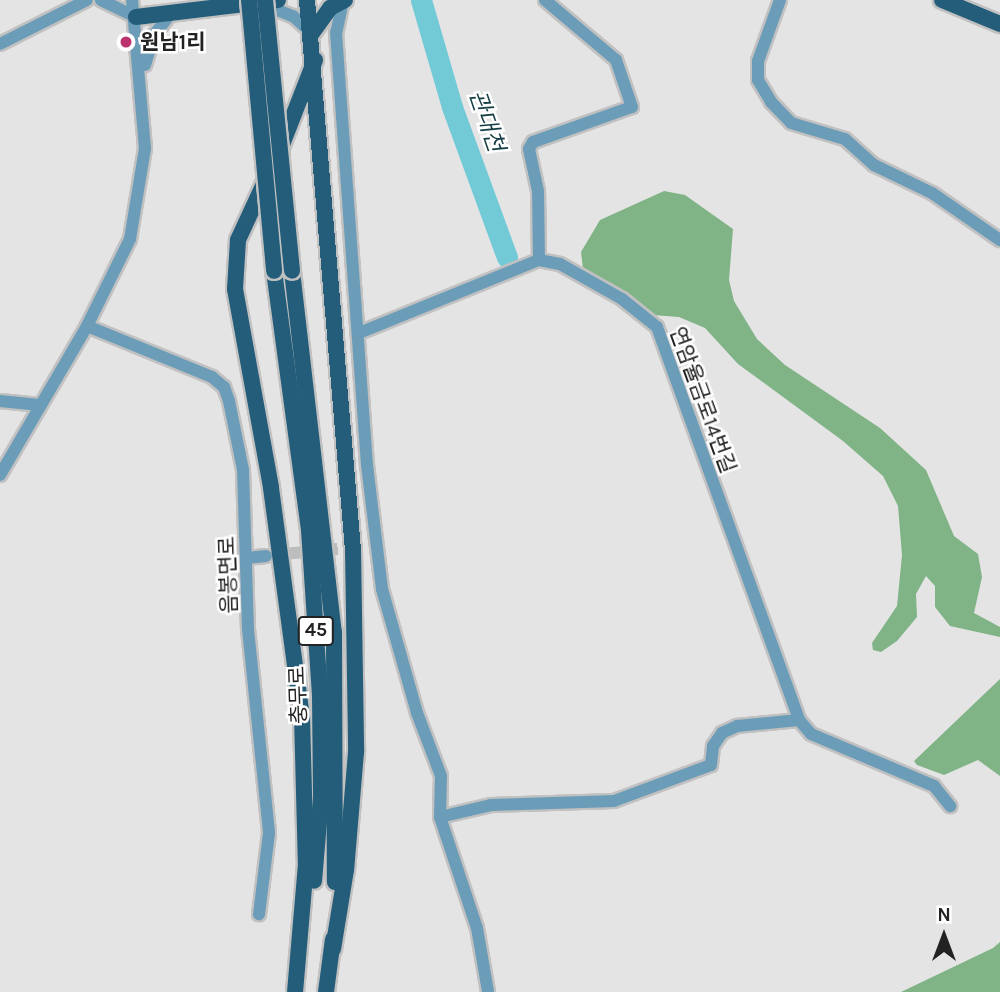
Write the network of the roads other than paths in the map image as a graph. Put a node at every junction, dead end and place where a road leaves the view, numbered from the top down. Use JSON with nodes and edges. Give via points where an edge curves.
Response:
{"nodes":[{"id":1,"x":87,"y":0,"type":"edge"},
{"id":2,"x":101,"y":0,"type":"edge"},
{"id":3,"x":132,"y":0,"type":"edge"},
{"id":4,"x":278,"y":0,"type":"edge"},
{"id":5,"x":307,"y":0,"type":"edge"},
{"id":6,"x":545,"y":0,"type":"edge"},
{"id":7,"x":779,"y":0,"type":"edge"},
{"id":8,"x":942,"y":0,"type":"edge"},
{"id":9,"x":251,"y":1,"type":"edge"},
{"id":10,"x":344,"y":1,"type":"edge"},
{"id":11,"x":171,"y":13,"type":"junction"},
{"id":12,"x":136,"y":17,"type":"junction"},
{"id":13,"x":1000,"y":24,"type":"edge"},
{"id":14,"x":312,"y":33,"type":"junction"},
{"id":15,"x":0,"y":44,"type":"edge"},
{"id":16,"x":315,"y":60,"type":"junction"},
{"id":17,"x":142,"y":75,"type":"junction"},
{"id":18,"x":1000,"y":240,"type":"edge"},
{"id":19,"x":539,"y":260,"type":"junction"},
{"id":20,"x":86,"y":326,"type":"junction"},
{"id":21,"x":359,"y":333,"type":"junction"},
{"id":22,"x":0,"y":401,"type":"edge"},
{"id":23,"x":40,"y":405,"type":"junction"},
{"id":24,"x":0,"y":475,"type":"edge"},
{"id":25,"x":376,"y":545,"type":"junction"},
{"id":26,"x":359,"y":547,"type":"tunnel mouth"},
{"id":27,"x":266,"y":556,"type":"tunnel mouth"},
{"id":28,"x":247,"y":558,"type":"junction"},
{"id":29,"x":799,"y":720,"type":"junction"},
{"id":30,"x":950,"y":806,"type":"dead end"},
{"id":31,"x":440,"y":817,"type":"junction"},
{"id":32,"x":259,"y":914,"type":"dead end"},
{"id":33,"x":332,"y":949,"type":"junction"},
{"id":34,"x":296,"y":992,"type":"edge"},
{"id":35,"x":326,"y":992,"type":"edge"},
{"id":36,"x":488,"y":992,"type":"edge"}],
"edges":[{"from":1,"to":15,"type":"street"},
{"from":2,"to":12,"type":"street"},
{"from":3,"to":12,"type":"street"},
{"from":4,"to":9,"type":"main road"},
{"from":5,"to":14,"type":"main road"},
{"from":6,"to":19,"type":"street","via":[[616,60],[632,107],[533,142],[529,149],[538,191]]},
{"from":7,"to":18,"type":"street","via":[[758,61],[758,80],[771,102],[791,123],[845,139],[874,165],[932,193]]},
{"from":8,"to":13,"type":"main road"},
{"from":9,"to":11,"type":"main road"},
{"from":9,"to":14,"type":"street","via":[[293,16]]},
{"from":9,"to":33,"type":"main road","name":"충무로","number":"45","bridge":true,"via":[[292,271],[334,632]]},
{"from":9,"to":34,"type":"main road","name":"충무로","number":"45","bridge":true,"via":[[274,271],[310,530],[320,697],[317,862]]},
{"from":10,"to":14,"type":"main road","via":[[320,19]]},
{"from":10,"to":21,"type":"street","via":[[336,33]]},
{"from":11,"to":12,"type":"main road"},
{"from":11,"to":17,"type":"street","via":[[154,35]]},
{"from":12,"to":17,"type":"street"},
{"from":14,"to":16,"type":"main road"},
{"from":16,"to":33,"type":"main road","via":[[353,550],[356,752],[346,870]]},
{"from":16,"to":34,"type":"main road","via":[[291,130],[245,221],[235,262],[235,289],[273,500],[302,716],[306,864]]},
{"from":17,"to":20,"type":"street","via":[[145,148],[140,196],[130,239]]},
{"from":19,"to":21,"type":"street"},
{"from":19,"to":29,"type":"street","name":"연암율금로14번길","via":[[561,264],[622,299],[657,327]]},
{"from":20,"to":23,"type":"street"},
{"from":20,"to":28,"type":"street","name":"음봉면로","via":[[212,377],[224,387],[243,470]]},
{"from":21,"to":25,"type":"street"},
{"from":22,"to":23,"type":"street"},
{"from":23,"to":24,"type":"street"},
{"from":25,"to":26,"type":"street"},
{"from":25,"to":31,"type":"street","via":[[390,626],[441,776]]},
{"from":27,"to":28,"type":"street"},
{"from":28,"to":32,"type":"street","name":"음봉면로","via":[[248,629],[269,833]]},
{"from":29,"to":30,"type":"street","via":[[811,734],[847,752],[934,786]]},
{"from":29,"to":31,"type":"street","via":[[737,726],[722,733],[713,746],[712,765],[614,801],[491,805]]},
{"from":31,"to":36,"type":"street","via":[[477,928]]},
{"from":33,"to":35,"type":"main road","name":"충무로","number":"45"}]}
